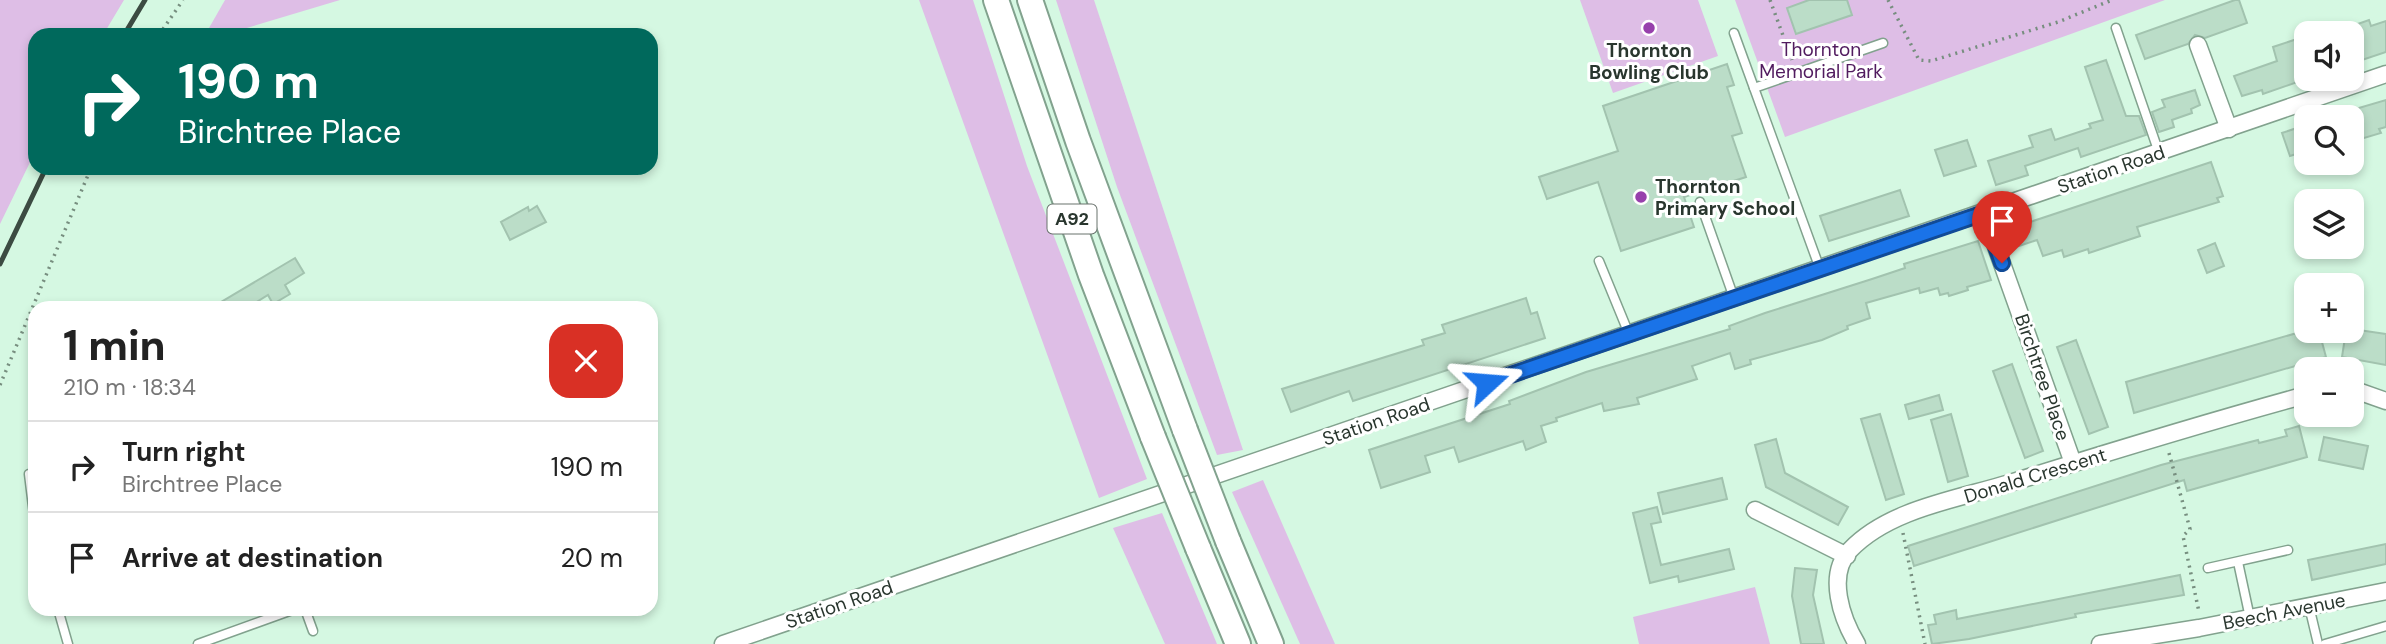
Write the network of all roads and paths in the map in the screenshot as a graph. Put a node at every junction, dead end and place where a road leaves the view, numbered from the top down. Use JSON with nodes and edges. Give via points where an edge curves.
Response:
{"nodes":[{"id":1,"x":183,"y":0,"type":"edge"},
{"id":2,"x":996,"y":0,"type":"edge"},
{"id":3,"x":1030,"y":0,"type":"edge"},
{"id":4,"x":1770,"y":0,"type":"edge"},
{"id":5,"x":1888,"y":0,"type":"edge"},
{"id":6,"x":2112,"y":0,"type":"edge"},
{"id":7,"x":164,"y":28,"type":"edge"},
{"id":8,"x":2116,"y":28,"type":"dead end"},
{"id":9,"x":1734,"y":33,"type":"dead end"},
{"id":10,"x":1883,"y":43,"type":"dead end"},
{"id":11,"x":2198,"y":45,"type":"dead end"},
{"id":12,"x":1797,"y":73,"type":"junction"},
{"id":13,"x":2386,"y":74,"type":"edge"},
{"id":14,"x":1754,"y":88,"type":"junction"},
{"id":15,"x":2229,"y":129,"type":"junction"},
{"id":16,"x":2159,"y":153,"type":"junction"},
{"id":17,"x":89,"y":175,"type":"edge"},
{"id":18,"x":1700,"y":202,"type":"dead end"},
{"id":19,"x":1984,"y":213,"type":"junction"},
{"id":20,"x":1599,"y":261,"type":"dead end"},
{"id":21,"x":1820,"y":269,"type":"junction"},
{"id":22,"x":1734,"y":299,"type":"junction"},
{"id":23,"x":36,"y":301,"type":"edge"},
{"id":24,"x":28,"y":319,"type":"edge"},
{"id":25,"x":1629,"y":334,"type":"junction"},
{"id":26,"x":0,"y":385,"type":"edge"},
{"id":27,"x":2364,"y":393,"type":"edge"},
{"id":28,"x":2294,"y":398,"type":"edge"},
{"id":29,"x":2386,"y":401,"type":"edge"},
{"id":30,"x":2164,"y":434,"type":"junction"},
{"id":31,"x":2073,"y":463,"type":"junction"},
{"id":32,"x":1755,"y":510,"type":"dead end"},
{"id":33,"x":1899,"y":517,"type":"junction"},
{"id":34,"x":2288,"y":550,"type":"dead end"},
{"id":35,"x":1847,"y":556,"type":"junction"},
{"id":36,"x":2238,"y":562,"type":"junction"},
{"id":37,"x":2208,"y":568,"type":"dead end"},
{"id":38,"x":2386,"y":591,"type":"edge"},
{"id":39,"x":2309,"y":606,"type":"junction"},
{"id":40,"x":60,"y":616,"type":"edge"},
{"id":41,"x":276,"y":616,"type":"edge"},
{"id":42,"x":308,"y":616,"type":"edge"},
{"id":43,"x":2250,"y":618,"type":"junction"},
{"id":44,"x":2386,"y":626,"type":"edge"},
{"id":45,"x":2203,"y":627,"type":"junction"},
{"id":46,"x":313,"y":631,"type":"dead end"},
{"id":47,"x":68,"y":644,"type":"edge"},
{"id":48,"x":198,"y":644,"type":"edge"},
{"id":49,"x":723,"y":644,"type":"edge"},
{"id":50,"x":1238,"y":644,"type":"edge"},
{"id":51,"x":1271,"y":644,"type":"edge"},
{"id":52,"x":1857,"y":644,"type":"edge"},
{"id":53,"x":1925,"y":644,"type":"edge"},
{"id":54,"x":2100,"y":644,"type":"edge"},
{"id":55,"x":2318,"y":644,"type":"edge"},
{"id":56,"x":2325,"y":644,"type":"edge"}],
"edges":[{"from":1,"to":7,"type":"path"},
{"from":2,"to":50,"type":"highway","number":"A92","bridge":true,"via":[[1091,275]]},
{"from":3,"to":51,"type":"highway","number":"A92","bridge":true,"via":[[1091,179]]},
{"from":4,"to":12,"type":"path"},
{"from":5,"to":6,"type":"path","via":[[1919,60],[1931,61],[2058,22]]},
{"from":8,"to":16,"type":"lane"},
{"from":9,"to":14,"type":"lane"},
{"from":10,"to":12,"type":"lane"},
{"from":11,"to":15,"type":"street"},
{"from":12,"to":14,"type":"lane"},
{"from":13,"to":15,"type":"street","name":"Station Road"},
{"from":14,"to":21,"type":"lane"},
{"from":15,"to":16,"type":"street","name":"Station Road"},
{"from":16,"to":19,"type":"street","name":"Station Road"},
{"from":17,"to":23,"type":"path"},
{"from":18,"to":22,"type":"lane"},
{"from":19,"to":21,"type":"street","name":"Station Road"},
{"from":19,"to":31,"type":"street","name":"Birchtree Place"},
{"from":20,"to":25,"type":"lane"},
{"from":21,"to":22,"type":"street","name":"Station Road"},
{"from":22,"to":25,"type":"street","name":"Station Road"},
{"from":24,"to":26,"type":"path"},
{"from":25,"to":49,"type":"street","name":"Station Road"},
{"from":27,"to":29,"type":"street"},
{"from":28,"to":30,"type":"street","name":"Donald Crescent"},
{"from":30,"to":31,"type":"street","name":"Donald Crescent"},
{"from":30,"to":45,"type":"path","via":[[2190,529],[2183,536]]},
{"from":31,"to":33,"type":"street","name":"Donald Crescent"},
{"from":32,"to":35,"type":"street"},
{"from":33,"to":35,"type":"street","name":"Donald Crescent"},
{"from":33,"to":53,"type":"path"},
{"from":34,"to":36,"type":"lane"},
{"from":35,"to":52,"type":"street","via":[[1836,583],[1846,627]]},
{"from":36,"to":37,"type":"lane"},
{"from":36,"to":43,"type":"lane"},
{"from":38,"to":39,"type":"street","name":"Beech Avenue"},
{"from":39,"to":43,"type":"street","name":"Beech Avenue"},
{"from":39,"to":55,"type":"lane"},
{"from":40,"to":47,"type":"lane"},
{"from":41,"to":48,"type":"lane"},
{"from":42,"to":46,"type":"lane"},
{"from":43,"to":45,"type":"street","name":"Beech Avenue"},
{"from":44,"to":56,"type":"lane"},
{"from":45,"to":54,"type":"street","name":"Beech Avenue"}]}
